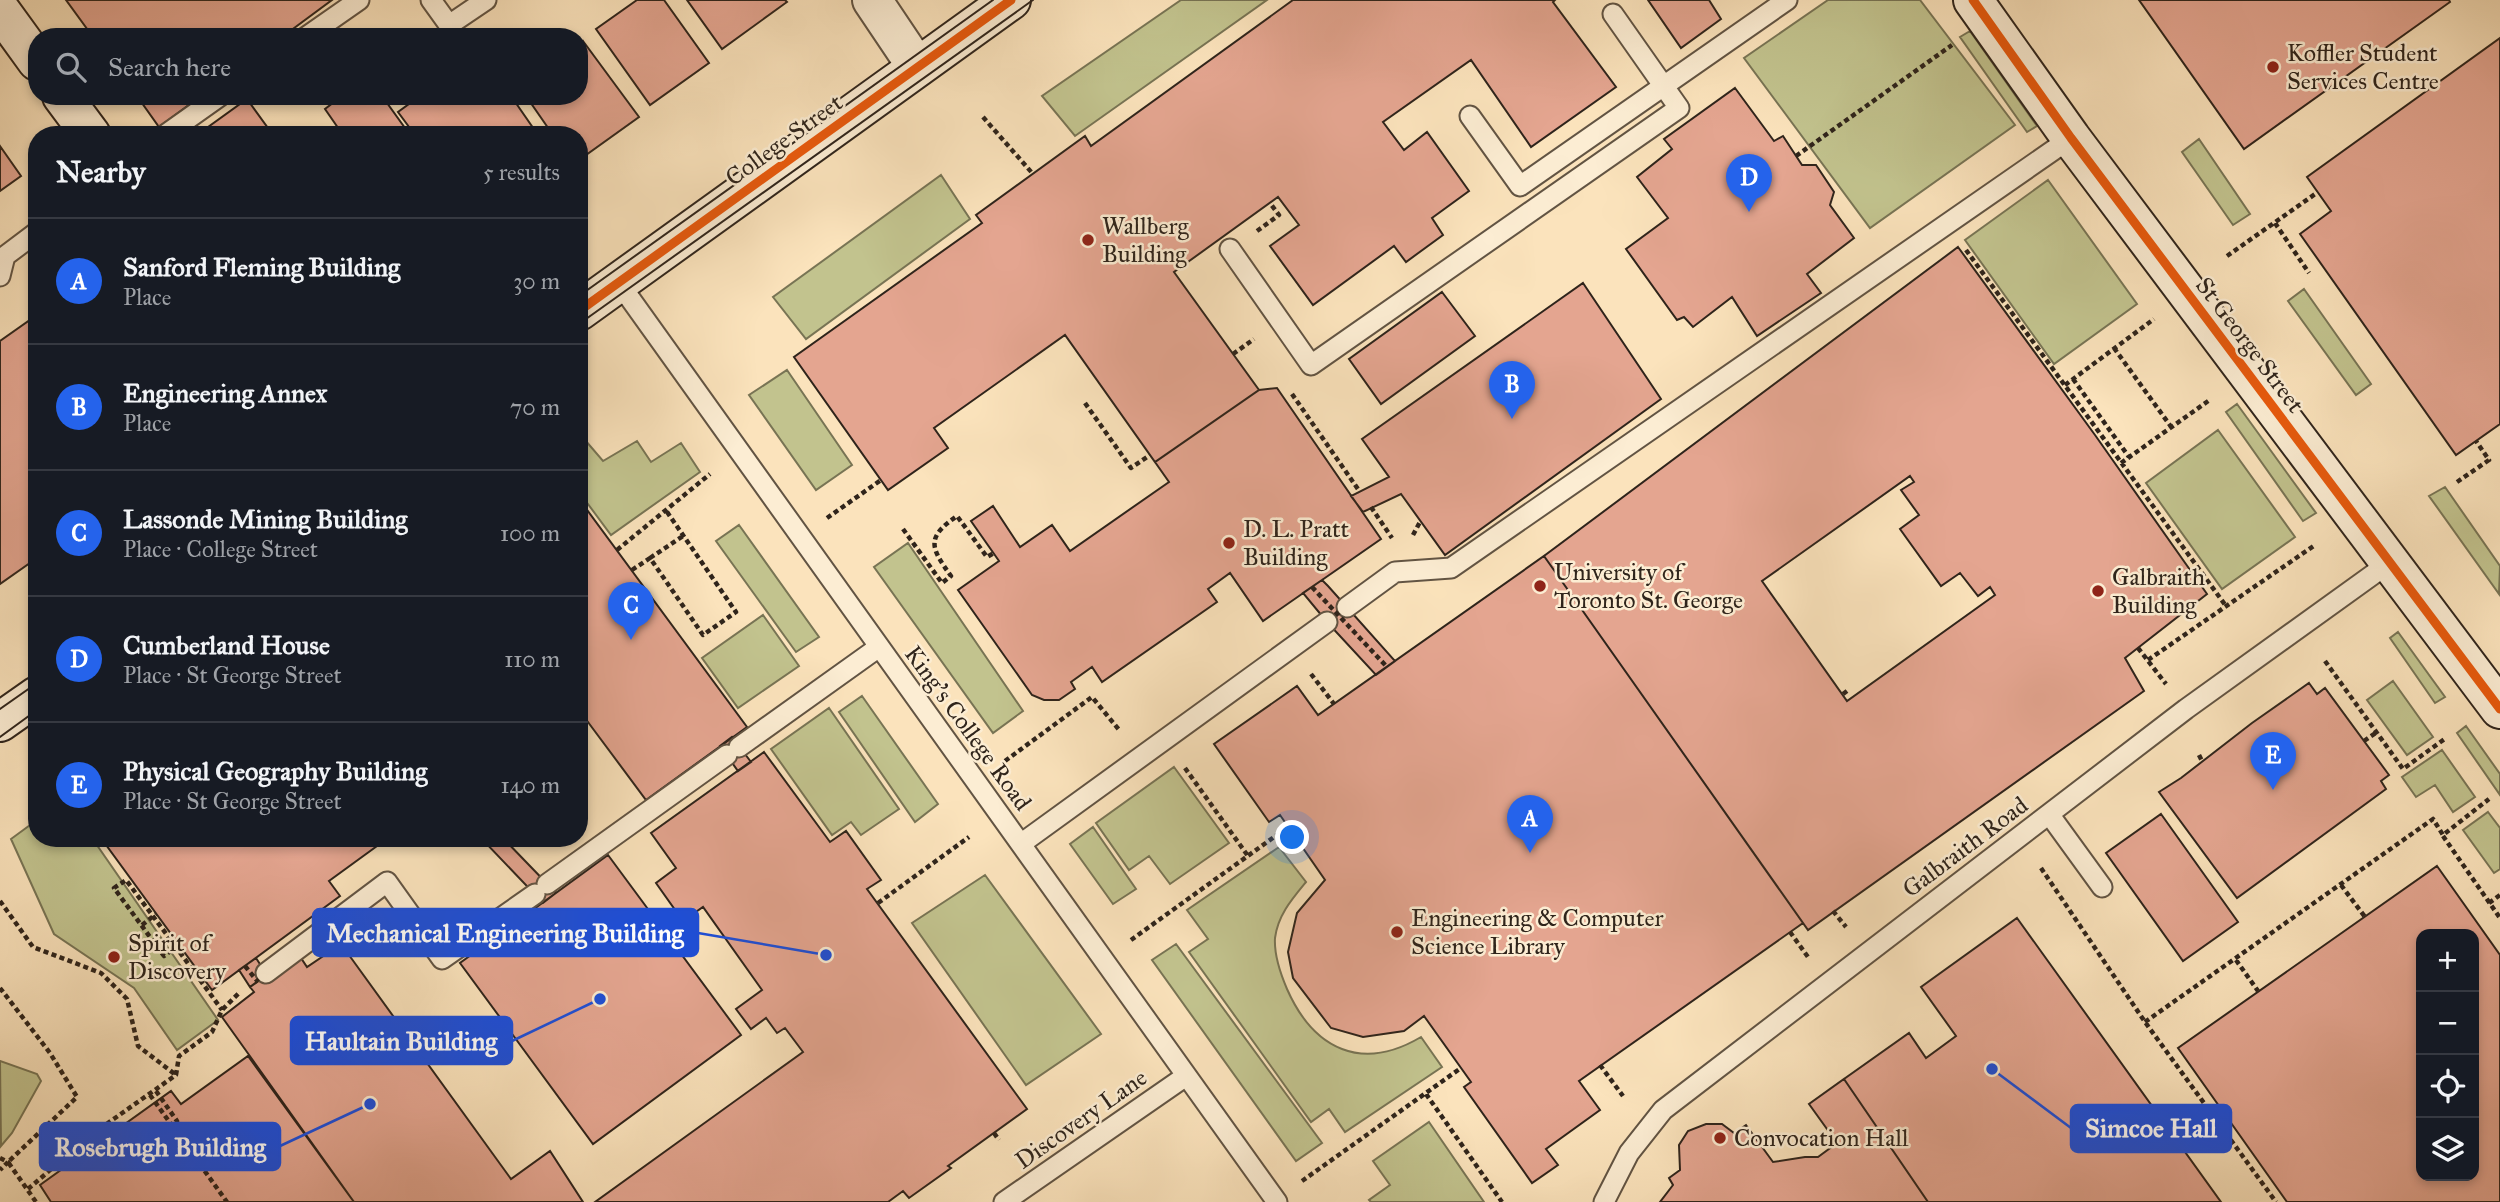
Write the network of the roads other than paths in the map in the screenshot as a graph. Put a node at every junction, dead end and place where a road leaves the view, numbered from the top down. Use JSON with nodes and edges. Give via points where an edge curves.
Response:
{"nodes":[{"id":1,"x":359,"y":0,"type":"edge"},
{"id":2,"x":431,"y":0,"type":"edge"},
{"id":3,"x":486,"y":0,"type":"edge"},
{"id":4,"x":873,"y":0,"type":"edge"},
{"id":5,"x":1011,"y":0,"type":"edge"},
{"id":6,"x":1787,"y":0,"type":"edge"},
{"id":7,"x":1973,"y":0,"type":"edge"},
{"id":8,"x":0,"y":10,"type":"edge"},
{"id":9,"x":1613,"y":15,"type":"dead end"},
{"id":10,"x":319,"y":28,"type":"edge"},
{"id":11,"x":28,"y":49,"type":"edge"},
{"id":12,"x":917,"y":68,"type":"junction"},
{"id":13,"x":1664,"y":86,"type":"junction"},
{"id":14,"x":69,"y":105,"type":"edge"},
{"id":15,"x":207,"y":105,"type":"edge"},
{"id":16,"x":1470,"y":116,"type":"dead end"},
{"id":17,"x":84,"y":126,"type":"edge"},
{"id":18,"x":178,"y":126,"type":"edge"},
{"id":19,"x":2071,"y":138,"type":"junction"},
{"id":20,"x":28,"y":239,"type":"edge"},
{"id":21,"x":1230,"y":249,"type":"dead end"},
{"id":22,"x":0,"y":276,"type":"edge"},
{"id":23,"x":619,"y":283,"type":"junction"},
{"id":24,"x":588,"y":305,"type":"edge"},
{"id":25,"x":2389,"y":563,"type":"junction"},
{"id":26,"x":1347,"y":607,"type":"dead end"},
{"id":27,"x":1327,"y":622,"type":"dead end"},
{"id":28,"x":879,"y":647,"type":"junction"},
{"id":29,"x":28,"y":702,"type":"edge"},
{"id":30,"x":2500,"y":709,"type":"edge"},
{"id":31,"x":0,"y":722,"type":"edge"},
{"id":32,"x":2049,"y":814,"type":"junction"},
{"id":33,"x":1022,"y":843,"type":"junction"},
{"id":34,"x":2102,"y":887,"type":"dead end"},
{"id":35,"x":262,"y":977,"type":"road end"},
{"id":36,"x":1186,"y":1076,"type":"junction"},
{"id":37,"x":1004,"y":1202,"type":"edge"},
{"id":38,"x":1277,"y":1202,"type":"edge"},
{"id":39,"x":1604,"y":1202,"type":"edge"}],
"edges":[{"from":1,"to":10,"type":"lane"},
{"from":2,"to":3,"type":"lane","via":[[449,25]]},
{"from":4,"to":12,"type":"street"},
{"from":5,"to":12,"type":"street","name":"College Street"},
{"from":6,"to":13,"type":"lane"},
{"from":7,"to":19,"type":"street","name":"St George Street"},
{"from":8,"to":11,"type":"street"},
{"from":9,"to":13,"type":"lane"},
{"from":12,"to":23,"type":"street","name":"College Street"},
{"from":13,"to":16,"type":"lane","via":[[1520,186]]},
{"from":13,"to":21,"type":"lane","via":[[1679,108],[1311,365]]},
{"from":14,"to":17,"type":"street"},
{"from":15,"to":18,"type":"lane"},
{"from":19,"to":25,"type":"street","name":"St George Street"},
{"from":19,"to":26,"type":"lane","via":[[1451,568],[1395,572]]},
{"from":20,"to":22,"type":"lane","via":[[5,256]]},
{"from":23,"to":24,"type":"street","name":"College Street"},
{"from":23,"to":28,"type":"lane","name":"King's College Road"},
{"from":25,"to":30,"type":"street","name":"St George Street"},
{"from":25,"to":32,"type":"lane","name":"Galbraith Road"},
{"from":27,"to":33,"type":"lane"},
{"from":28,"to":33,"type":"lane","name":"King's College Road"},
{"from":28,"to":35,"type":"lane","via":[[442,959],[387,882]]},
{"from":29,"to":31,"type":"street"},
{"from":32,"to":34,"type":"lane"},
{"from":32,"to":39,"type":"lane","name":"Galbraith Road","via":[[1663,1111],[1629,1153]]},
{"from":33,"to":36,"type":"lane","name":"King's College Road"},
{"from":36,"to":37,"type":"lane","name":"Discovery Lane"},
{"from":36,"to":38,"type":"lane","name":"King's College Road"}]}
